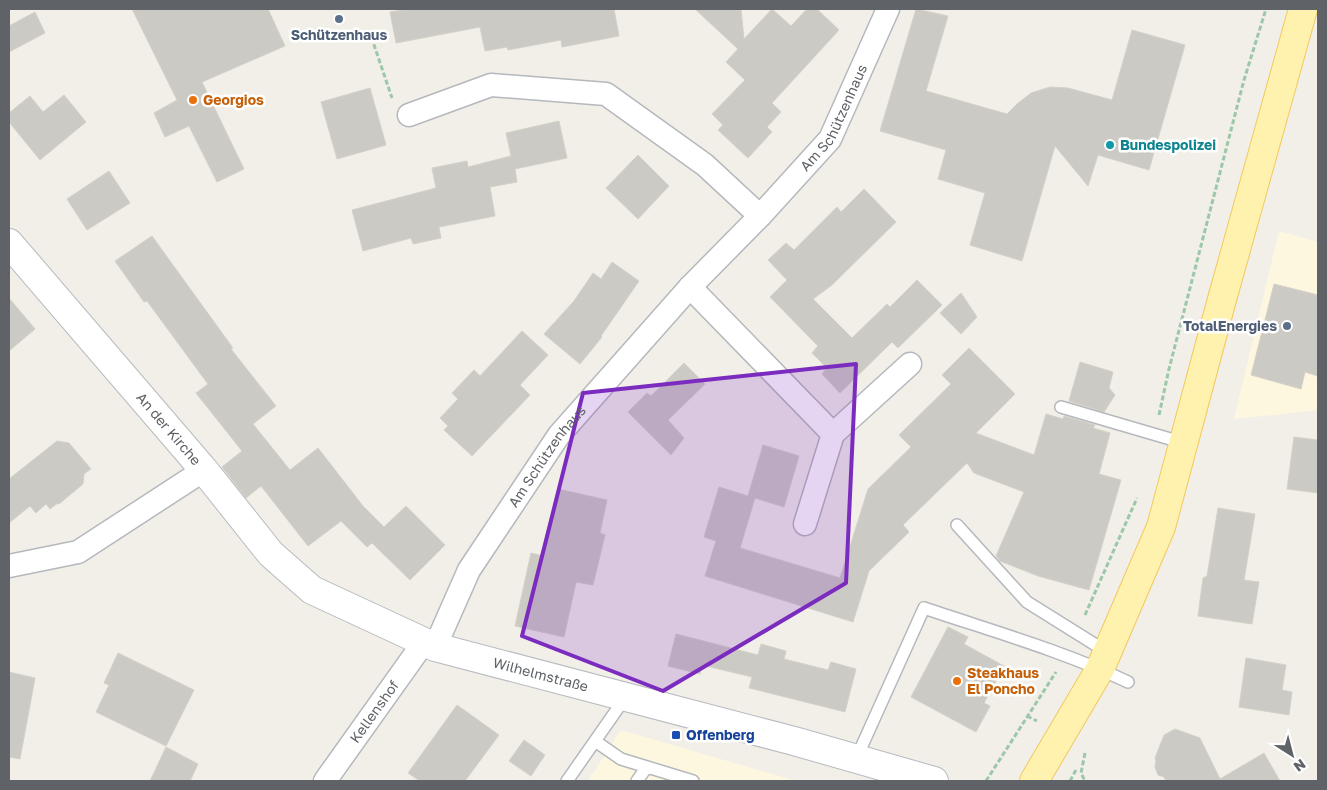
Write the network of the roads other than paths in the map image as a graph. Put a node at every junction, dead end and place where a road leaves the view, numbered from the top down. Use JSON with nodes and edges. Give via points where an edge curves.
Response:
{"nodes":[{"id":1,"x":888,"y":9,"type":"edge"},
{"id":2,"x":1303,"y":9,"type":"edge"},
{"id":3,"x":409,"y":115,"type":"road end"},
{"id":4,"x":760,"y":216,"type":"junction"},
{"id":5,"x":9,"y":243,"type":"edge"},
{"id":6,"x":690,"y":287,"type":"junction"},
{"id":7,"x":910,"y":364,"type":"dead end"},
{"id":8,"x":1061,"y":407,"type":"dead end"},
{"id":9,"x":833,"y":434,"type":"junction"},
{"id":10,"x":1184,"y":443,"type":"junction"},
{"id":11,"x":204,"y":470,"type":"junction"},
{"id":12,"x":805,"y":524,"type":"dead end"},
{"id":13,"x":957,"y":525,"type":"dead end"},
{"id":14,"x":9,"y":566,"type":"edge"},
{"id":15,"x":429,"y":644,"type":"junction"},
{"id":16,"x":1103,"y":660,"type":"junction"},
{"id":17,"x":1128,"y":682,"type":"dead end"},
{"id":18,"x":626,"y":696,"type":"junction"},
{"id":19,"x":595,"y":741,"type":"junction"},
{"id":20,"x":856,"y":759,"type":"junction"},
{"id":21,"x":646,"y":768,"type":"junction"},
{"id":22,"x":325,"y":781,"type":"edge"},
{"id":23,"x":567,"y":781,"type":"edge"},
{"id":24,"x":637,"y":781,"type":"edge"},
{"id":25,"x":693,"y":781,"type":"edge"},
{"id":26,"x":934,"y":781,"type":"edge"},
{"id":27,"x":1034,"y":781,"type":"edge"}],
"edges":[{"from":1,"to":4,"type":"street","name":"Am Schützenhaus","via":[[830,139]]},
{"from":2,"to":10,"type":"main road"},
{"from":3,"to":4,"type":"street","via":[[491,85],[606,94],[705,165]]},
{"from":4,"to":6,"type":"street","name":"Am Schützenhaus"},
{"from":5,"to":11,"type":"street","name":"An der Kirche"},
{"from":6,"to":9,"type":"street"},
{"from":6,"to":15,"type":"street","name":"Am Schützenhaus","via":[[559,435],[469,570]]},
{"from":7,"to":9,"type":"street"},
{"from":8,"to":10,"type":"lane"},
{"from":9,"to":12,"type":"street"},
{"from":10,"to":16,"type":"main road","via":[[1161,526]]},
{"from":11,"to":14,"type":"street","name":"An der Kirche","via":[[78,552]]},
{"from":11,"to":15,"type":"street","name":"Wilhelmstraße","via":[[271,554],[312,590]]},
{"from":13,"to":16,"type":"lane","via":[[1027,602],[1077,633]]},
{"from":15,"to":18,"type":"street","name":"Wilhelmstraße"},
{"from":15,"to":22,"type":"street","name":"Kellenshof"},
{"from":16,"to":17,"type":"lane"},
{"from":16,"to":20,"type":"lane","via":[[1066,656],[924,608]]},
{"from":16,"to":27,"type":"main road"},
{"from":18,"to":19,"type":"lane"},
{"from":18,"to":20,"type":"street","name":"Wilhelmstraße"},
{"from":19,"to":21,"type":"lane","via":[[621,759]]},
{"from":19,"to":23,"type":"lane"},
{"from":20,"to":26,"type":"street","name":"Wilhelmstraße"},
{"from":21,"to":24,"type":"lane"},
{"from":21,"to":25,"type":"lane"}]}
